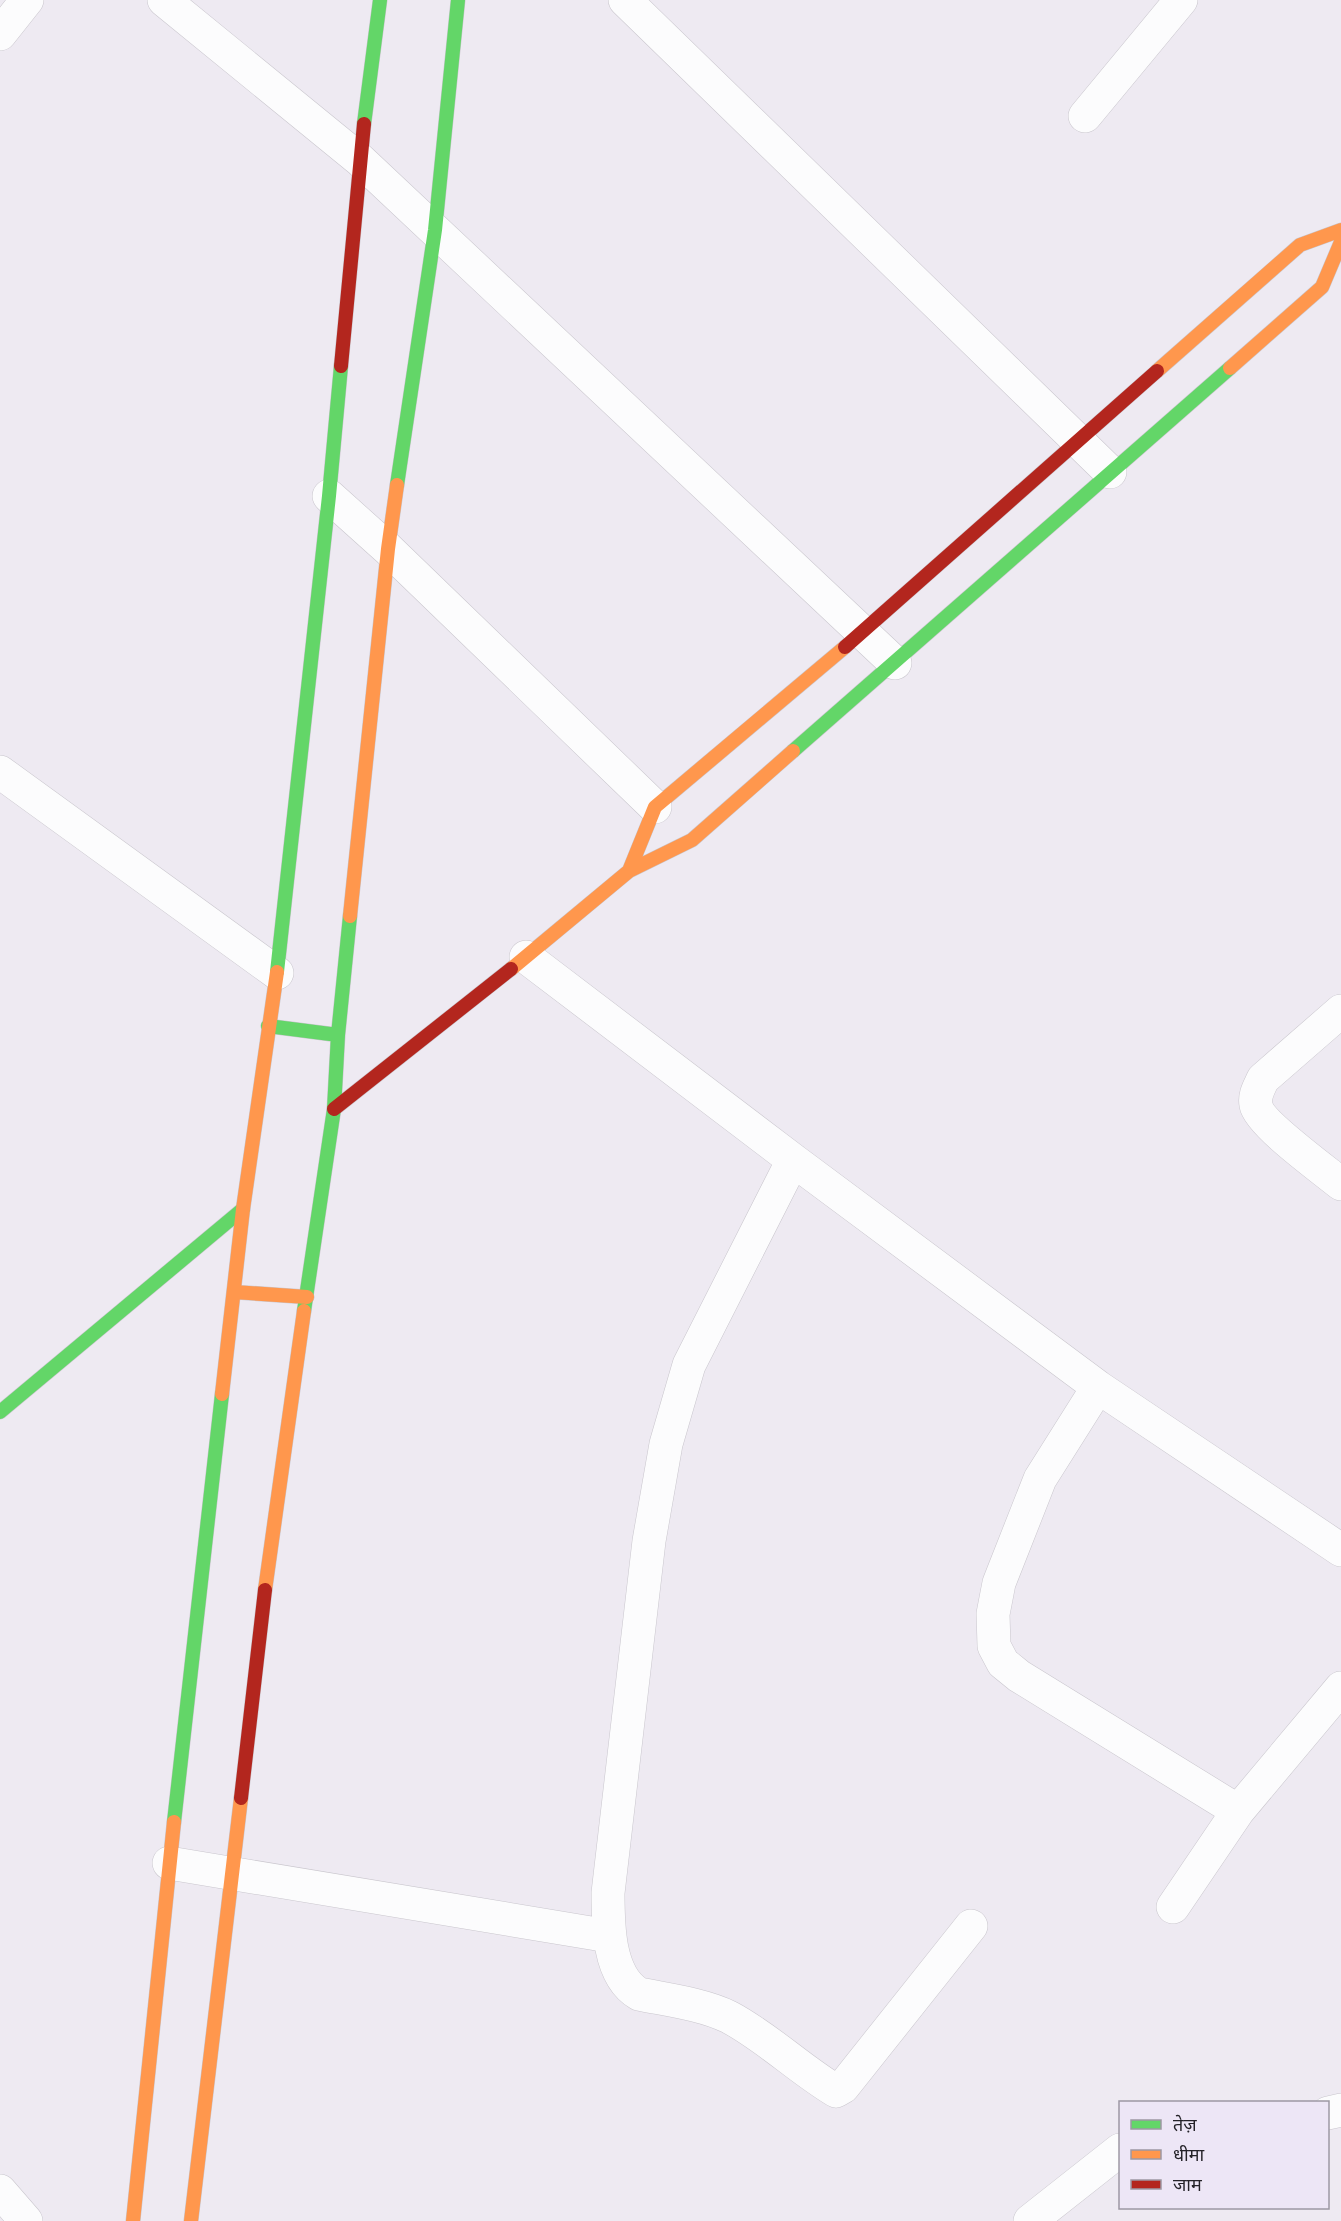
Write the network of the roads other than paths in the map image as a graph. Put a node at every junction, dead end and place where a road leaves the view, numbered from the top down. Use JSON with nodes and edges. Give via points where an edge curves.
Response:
{"nodes":[{"id":1,"x":27,"y":0,"type":"edge"},
{"id":2,"x":164,"y":0,"type":"edge"},
{"id":3,"x":380,"y":0,"type":"edge"},
{"id":4,"x":458,"y":0,"type":"edge"},
{"id":5,"x":625,"y":0,"type":"edge"},
{"id":6,"x":1181,"y":0,"type":"edge"},
{"id":7,"x":0,"y":34,"type":"edge"},
{"id":8,"x":1085,"y":116,"type":"dead end"},
{"id":9,"x":360,"y":160,"type":"junction"},
{"id":10,"x":435,"y":230,"type":"junction"},
{"id":11,"x":1341,"y":230,"type":"edge"},
{"id":12,"x":1341,"y":242,"type":"edge"},
{"id":13,"x":1079,"y":443,"type":"junction"},
{"id":14,"x":1110,"y":472,"type":"junction"},
{"id":15,"x":329,"y":496,"type":"junction"},
{"id":16,"x":388,"y":549,"type":"junction"},
{"id":17,"x":862,"y":633,"type":"junction"},
{"id":18,"x":895,"y":663,"type":"junction"},
{"id":19,"x":0,"y":772,"type":"edge"},
{"id":20,"x":655,"y":807,"type":"junction"},
{"id":21,"x":629,"y":871,"type":"junction"},
{"id":22,"x":526,"y":957,"type":"junction"},
{"id":23,"x":277,"y":973,"type":"junction"},
{"id":24,"x":1341,"y":1011,"type":"edge"},
{"id":25,"x":268,"y":1026,"type":"junction"},
{"id":26,"x":338,"y":1035,"type":"junction"},
{"id":27,"x":333,"y":1109,"type":"junction"},
{"id":28,"x":792,"y":1160,"type":"junction"},
{"id":29,"x":1341,"y":1184,"type":"edge"},
{"id":30,"x":243,"y":1209,"type":"junction"},
{"id":31,"x":234,"y":1292,"type":"junction"},
{"id":32,"x":306,"y":1297,"type":"junction"},
{"id":33,"x":1098,"y":1387,"type":"junction"},
{"id":34,"x":0,"y":1412,"type":"edge"},
{"id":35,"x":1341,"y":1550,"type":"edge"},
{"id":36,"x":1341,"y":1688,"type":"edge"},
{"id":37,"x":1238,"y":1811,"type":"junction"},
{"id":38,"x":169,"y":1863,"type":"junction"},
{"id":39,"x":233,"y":1872,"type":"junction"},
{"id":40,"x":1173,"y":1907,"type":"dead end"},
{"id":41,"x":971,"y":1926,"type":"dead end"},
{"id":42,"x":609,"y":1936,"type":"junction"},
{"id":43,"x":1119,"y":2151,"type":"edge"},
{"id":44,"x":0,"y":2191,"type":"edge"},
{"id":45,"x":26,"y":2221,"type":"edge"},
{"id":46,"x":133,"y":2221,"type":"edge"},
{"id":47,"x":191,"y":2221,"type":"edge"},
{"id":48,"x":1030,"y":2221,"type":"edge"}],
"edges":[{"from":1,"to":7,"type":"street"},
{"from":2,"to":9,"type":"street"},
{"from":3,"to":9,"type":"street"},
{"from":4,"to":10,"type":"street"},
{"from":5,"to":13,"type":"street"},
{"from":6,"to":8,"type":"street"},
{"from":9,"to":10,"type":"street"},
{"from":9,"to":15,"type":"street"},
{"from":10,"to":16,"type":"street"},
{"from":10,"to":17,"type":"street"},
{"from":11,"to":13,"type":"street","via":[[1300,245]]},
{"from":12,"to":14,"type":"street","via":[[1322,287]]},
{"from":13,"to":14,"type":"street"},
{"from":13,"to":17,"type":"street"},
{"from":14,"to":18,"type":"street"},
{"from":15,"to":16,"type":"street"},
{"from":15,"to":23,"type":"street"},
{"from":16,"to":20,"type":"street"},
{"from":16,"to":26,"type":"street"},
{"from":17,"to":18,"type":"street"},
{"from":17,"to":20,"type":"street"},
{"from":18,"to":21,"type":"street","via":[[692,840]]},
{"from":19,"to":23,"type":"street"},
{"from":20,"to":21,"type":"street"},
{"from":21,"to":22,"type":"street"},
{"from":22,"to":27,"type":"street"},
{"from":22,"to":28,"type":"street"},
{"from":23,"to":25,"type":"street"},
{"from":24,"to":29,"type":"street","via":[[1263,1079],[1256,1093],[1256,1108],[1268,1124]]},
{"from":25,"to":26,"type":"street"},
{"from":25,"to":30,"type":"street"},
{"from":26,"to":27,"type":"street"},
{"from":27,"to":32,"type":"street"},
{"from":28,"to":33,"type":"street"},
{"from":28,"to":42,"type":"street","via":[[689,1365],[666,1444],[649,1541],[620,1788],[608,1893]]},
{"from":30,"to":31,"type":"street"},
{"from":30,"to":34,"type":"street"},
{"from":31,"to":32,"type":"street"},
{"from":31,"to":38,"type":"street"},
{"from":32,"to":39,"type":"street","via":[[272,1533]]},
{"from":33,"to":35,"type":"street"},
{"from":33,"to":37,"type":"street","via":[[1040,1479],[999,1583],[993,1614],[994,1646],[1003,1664],[1019,1676]]},
{"from":36,"to":37,"type":"street"},
{"from":37,"to":40,"type":"street"},
{"from":38,"to":39,"type":"street"},
{"from":38,"to":46,"type":"street"},
{"from":39,"to":42,"type":"street"},
{"from":39,"to":47,"type":"street"},
{"from":41,"to":42,"type":"street","via":[[836,2091],[727,2016],[631,1989],[620,1972]]},
{"from":43,"to":48,"type":"street"},
{"from":44,"to":45,"type":"street"}]}
